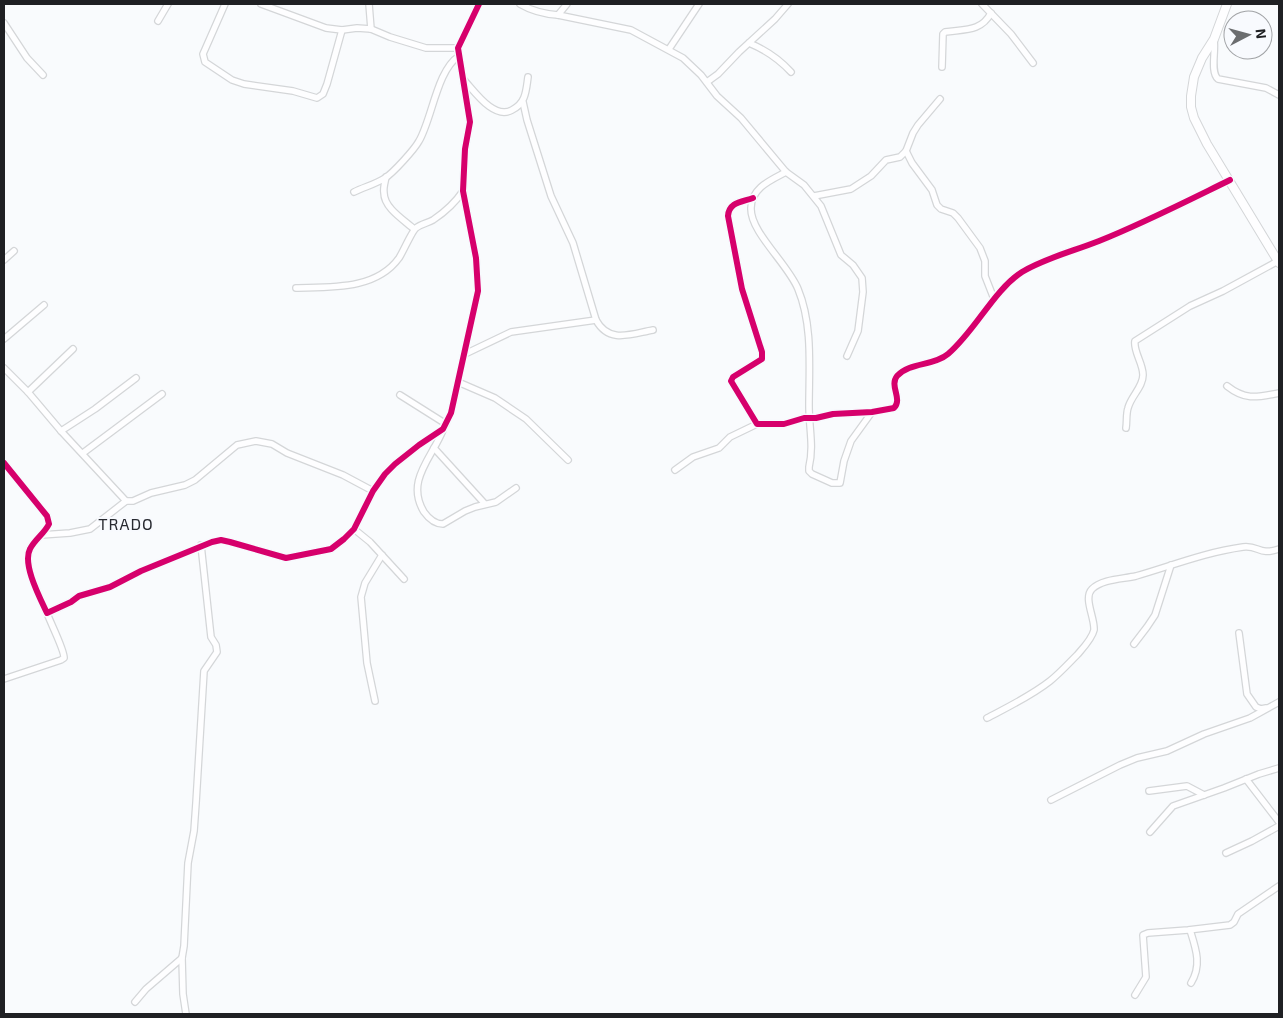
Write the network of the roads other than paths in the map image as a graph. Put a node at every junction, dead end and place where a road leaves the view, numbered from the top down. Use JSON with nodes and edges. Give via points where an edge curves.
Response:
{"nodes":[{"id":1,"x":168,"y":4,"type":"edge"},
{"id":2,"x":225,"y":4,"type":"edge"},
{"id":3,"x":261,"y":4,"type":"edge"},
{"id":4,"x":369,"y":4,"type":"edge"},
{"id":5,"x":479,"y":4,"type":"edge"},
{"id":6,"x":520,"y":4,"type":"edge"},
{"id":7,"x":568,"y":4,"type":"edge"},
{"id":8,"x":699,"y":4,"type":"edge"},
{"id":9,"x":788,"y":4,"type":"edge"},
{"id":10,"x":982,"y":4,"type":"edge"},
{"id":11,"x":1227,"y":4,"type":"edge"},
{"id":12,"x":991,"y":13,"type":"junction"},
{"id":13,"x":558,"y":15,"type":"junction"},
{"id":14,"x":158,"y":21,"type":"dead end"},
{"id":15,"x":4,"y":23,"type":"edge"},
{"id":16,"x":370,"y":29,"type":"junction"},
{"id":17,"x":342,"y":30,"type":"junction"},
{"id":18,"x":1214,"y":39,"type":"junction"},
{"id":19,"x":749,"y":43,"type":"junction"},
{"id":20,"x":458,"y":48,"type":"junction"},
{"id":21,"x":669,"y":49,"type":"junction"},
{"id":22,"x":460,"y":56,"type":"junction"},
{"id":23,"x":1033,"y":63,"type":"dead end"},
{"id":24,"x":942,"y":67,"type":"dead end"},
{"id":25,"x":791,"y":72,"type":"dead end"},
{"id":26,"x":42,"y":75,"type":"dead end"},
{"id":27,"x":528,"y":77,"type":"dead end"},
{"id":28,"x":464,"y":80,"type":"junction"},
{"id":29,"x":707,"y":82,"type":"junction"},
{"id":30,"x":1279,"y":95,"type":"edge"},
{"id":31,"x":940,"y":98,"type":"dead end"},
{"id":32,"x":523,"y":102,"type":"junction"},
{"id":33,"x":906,"y":151,"type":"junction"},
{"id":34,"x":786,"y":172,"type":"junction"},
{"id":35,"x":386,"y":178,"type":"junction"},
{"id":36,"x":1230,"y":180,"type":"junction"},
{"id":37,"x":464,"y":191,"type":"junction"},
{"id":38,"x":354,"y":192,"type":"dead end"},
{"id":39,"x":814,"y":196,"type":"junction"},
{"id":40,"x":752,"y":198,"type":"junction"},
{"id":41,"x":414,"y":228,"type":"junction"},
{"id":42,"x":14,"y":251,"type":"dead end"},
{"id":43,"x":4,"y":260,"type":"edge"},
{"id":44,"x":1279,"y":262,"type":"edge"},
{"id":45,"x":296,"y":288,"type":"dead end"},
{"id":46,"x":994,"y":299,"type":"junction"},
{"id":47,"x":44,"y":305,"type":"dead end"},
{"id":48,"x":596,"y":320,"type":"junction"},
{"id":49,"x":653,"y":330,"type":"dead end"},
{"id":50,"x":4,"y":339,"type":"edge"},
{"id":51,"x":73,"y":349,"type":"dead end"},
{"id":52,"x":465,"y":354,"type":"junction"},
{"id":53,"x":847,"y":356,"type":"dead end"},
{"id":54,"x":4,"y":368,"type":"edge"},
{"id":55,"x":136,"y":378,"type":"dead end"},
{"id":56,"x":458,"y":382,"type":"junction"},
{"id":57,"x":1228,"y":386,"type":"dead end"},
{"id":58,"x":28,"y":392,"type":"junction"},
{"id":59,"x":1279,"y":393,"type":"edge"},
{"id":60,"x":162,"y":394,"type":"dead end"},
{"id":61,"x":400,"y":395,"type":"dead end"},
{"id":62,"x":872,"y":412,"type":"junction"},
{"id":63,"x":810,"y":417,"type":"junction"},
{"id":64,"x":756,"y":424,"type":"junction"},
{"id":65,"x":444,"y":426,"type":"junction"},
{"id":66,"x":1126,"y":428,"type":"dead end"},
{"id":67,"x":61,"y":431,"type":"junction"},
{"id":68,"x":434,"y":448,"type":"junction"},
{"id":69,"x":83,"y":453,"type":"junction"},
{"id":70,"x":568,"y":460,"type":"dead end"},
{"id":71,"x":4,"y":463,"type":"edge"},
{"id":72,"x":675,"y":470,"type":"dead end"},
{"id":73,"x":516,"y":488,"type":"dead end"},
{"id":74,"x":373,"y":491,"type":"junction"},
{"id":75,"x":126,"y":501,"type":"junction"},
{"id":76,"x":485,"y":504,"type":"junction"},
{"id":77,"x":354,"y":529,"type":"junction"},
{"id":78,"x":40,"y":536,"type":"junction"},
{"id":79,"x":201,"y":545,"type":"junction"},
{"id":80,"x":1279,"y":549,"type":"edge"},
{"id":81,"x":382,"y":555,"type":"junction"},
{"id":82,"x":1171,"y":565,"type":"junction"},
{"id":83,"x":404,"y":579,"type":"dead end"},
{"id":84,"x":47,"y":612,"type":"junction"},
{"id":85,"x":1238,"y":633,"type":"dead end"},
{"id":86,"x":1134,"y":644,"type":"dead end"},
{"id":87,"x":4,"y":679,"type":"edge"},
{"id":88,"x":374,"y":701,"type":"dead end"},
{"id":89,"x":1279,"y":702,"type":"edge"},
{"id":90,"x":1267,"y":708,"type":"junction"},
{"id":91,"x":987,"y":718,"type":"dead end"},
{"id":92,"x":1279,"y":768,"type":"edge"},
{"id":93,"x":1246,"y":779,"type":"junction"},
{"id":94,"x":1149,"y":791,"type":"dead end"},
{"id":95,"x":1204,"y":795,"type":"junction"},
{"id":96,"x":1051,"y":800,"type":"dead end"},
{"id":97,"x":1279,"y":822,"type":"edge"},
{"id":98,"x":1279,"y":826,"type":"edge"},
{"id":99,"x":1150,"y":832,"type":"dead end"},
{"id":100,"x":1226,"y":853,"type":"dead end"},
{"id":101,"x":1279,"y":886,"type":"edge"},
{"id":102,"x":1190,"y":930,"type":"junction"},
{"id":103,"x":182,"y":958,"type":"junction"},
{"id":104,"x":1191,"y":983,"type":"dead end"},
{"id":105,"x":1134,"y":995,"type":"dead end"},
{"id":106,"x":135,"y":1002,"type":"dead end"},
{"id":107,"x":186,"y":1014,"type":"edge"}],
"edges":[{"from":1,"to":14,"type":"street"},
{"from":2,"to":17,"type":"street","via":[[202,54],[205,62],[244,84],[317,98],[325,89]]},
{"from":3,"to":17,"type":"street","via":[[326,28]]},
{"from":4,"to":16,"type":"street"},
{"from":5,"to":20,"type":"street"},
{"from":6,"to":13,"type":"street"},
{"from":7,"to":13,"type":"street"},
{"from":8,"to":21,"type":"street"},
{"from":9,"to":19,"type":"street"},
{"from":10,"to":12,"type":"street"},
{"from":11,"to":18,"type":"main road"},
{"from":12,"to":23,"type":"street"},
{"from":12,"to":24,"type":"street","via":[[984,24],[943,34]]},
{"from":13,"to":21,"type":"street","via":[[631,30]]},
{"from":15,"to":26,"type":"street"},
{"from":16,"to":17,"type":"street"},
{"from":16,"to":20,"type":"street","via":[[426,48]]},
{"from":18,"to":30,"type":"street","via":[[1215,77],[1266,88]]},
{"from":18,"to":36,"type":"main road","via":[[1194,77],[1191,107],[1200,130]]},
{"from":19,"to":25,"type":"street","via":[[774,56]]},
{"from":19,"to":29,"type":"street"},
{"from":20,"to":22,"type":"street"},
{"from":21,"to":29,"type":"street"},
{"from":22,"to":28,"type":"street"},
{"from":22,"to":35,"type":"street","via":[[452,62],[440,85],[419,141]]},
{"from":27,"to":32,"type":"street"},
{"from":28,"to":32,"type":"street","via":[[499,112],[509,112]]},
{"from":28,"to":37,"type":"street","via":[[470,122],[465,150]]},
{"from":29,"to":34,"type":"street"},
{"from":31,"to":33,"type":"street","via":[[913,133]]},
{"from":32,"to":48,"type":"street","via":[[551,196],[573,243]]},
{"from":33,"to":39,"type":"street","via":[[886,160],[871,176],[851,189]]},
{"from":33,"to":46,"type":"street","via":[[932,190],[937,205],[953,213],[980,248],[985,261],[985,276]]},
{"from":34,"to":39,"type":"street"},
{"from":34,"to":40,"type":"street","via":[[759,188]]},
{"from":35,"to":38,"type":"street"},
{"from":35,"to":41,"type":"street","via":[[385,200]]},
{"from":36,"to":44,"type":"main road"},
{"from":36,"to":46,"type":"street","via":[[1123,231],[1029,269],[1012,280]]},
{"from":37,"to":41,"type":"street","via":[[455,203],[432,221]]},
{"from":37,"to":52,"type":"street","via":[[478,275],[478,291]]},
{"from":39,"to":53,"type":"street","via":[[826,216],[841,256],[858,271],[863,283],[858,331]]},
{"from":40,"to":63,"type":"street","via":[[754,222],[789,272],[804,309]]},
{"from":40,"to":64,"type":"street","via":[[733,205],[728,216],[742,289],[762,352],[762,358],[731,381]]},
{"from":41,"to":45,"type":"street","via":[[398,259],[372,279],[336,288]]},
{"from":42,"to":43,"type":"street"},
{"from":44,"to":66,"type":"street","via":[[1190,306],[1135,340],[1143,374],[1128,408]]},
{"from":46,"to":62,"type":"street","via":[[950,353],[942,359],[908,369],[896,378],[898,402],[894,408]]},
{"from":47,"to":50,"type":"street"},
{"from":48,"to":49,"type":"street","via":[[600,327],[618,336]]},
{"from":48,"to":52,"type":"street","via":[[512,332]]},
{"from":51,"to":58,"type":"street"},
{"from":52,"to":56,"type":"street"},
{"from":54,"to":58,"type":"street"},
{"from":55,"to":67,"type":"street"},
{"from":56,"to":65,"type":"street","via":[[451,413]]},
{"from":56,"to":70,"type":"street","via":[[495,398],[526,419]]},
{"from":57,"to":59,"type":"street","via":[[1235,393],[1251,397]]},
{"from":58,"to":67,"type":"street"},
{"from":60,"to":69,"type":"street"},
{"from":61,"to":65,"type":"street"},
{"from":62,"to":63,"type":"street"},
{"from":62,"to":63,"type":"street","via":[[851,441],[842,480],[838,484],[810,471],[813,442]]},
{"from":63,"to":64,"type":"street","via":[[784,424]]},
{"from":64,"to":72,"type":"street","via":[[730,437],[719,448],[693,457]]},
{"from":65,"to":68,"type":"street"},
{"from":65,"to":74,"type":"street","via":[[395,464]]},
{"from":67,"to":69,"type":"street"},
{"from":68,"to":76,"type":"street"},
{"from":68,"to":76,"type":"street","via":[[419,475],[418,486],[420,502],[428,518],[443,524]]},
{"from":69,"to":75,"type":"street"},
{"from":71,"to":78,"type":"street","via":[[47,516],[49,524]]},
{"from":73,"to":76,"type":"street","via":[[496,502]]},
{"from":74,"to":75,"type":"street","via":[[272,444],[256,441],[238,445],[185,485]]},
{"from":74,"to":77,"type":"street"},
{"from":75,"to":78,"type":"street","via":[[90,529]]},
{"from":77,"to":79,"type":"street","via":[[331,549],[294,557],[276,556],[221,540]]},
{"from":77,"to":81,"type":"street"},
{"from":78,"to":84,"type":"street","via":[[31,547],[28,558]]},
{"from":79,"to":84,"type":"street"},
{"from":79,"to":103,"type":"street","via":[[211,637],[217,652],[204,671]]},
{"from":80,"to":82,"type":"street","via":[[1266,553],[1243,547]]},
{"from":81,"to":83,"type":"street"},
{"from":81,"to":88,"type":"street","via":[[365,583],[361,597]]},
{"from":82,"to":86,"type":"street","via":[[1155,615]]},
{"from":82,"to":91,"type":"street","via":[[1102,583],[1091,590],[1094,629],[1083,648],[1048,683]]},
{"from":84,"to":87,"type":"street","via":[[65,653],[64,658]]},
{"from":85,"to":90,"type":"street","via":[[1247,694],[1260,709]]},
{"from":89,"to":90,"type":"street"},
{"from":90,"to":96,"type":"street","via":[[1167,751],[1120,765]]},
{"from":92,"to":93,"type":"street"},
{"from":93,"to":95,"type":"street"},
{"from":93,"to":97,"type":"street"},
{"from":94,"to":95,"type":"street","via":[[1187,786]]},
{"from":95,"to":99,"type":"street","via":[[1173,806]]},
{"from":98,"to":100,"type":"street"},
{"from":101,"to":102,"type":"street","via":[[1238,914],[1230,924]]},
{"from":102,"to":104,"type":"street","via":[[1198,959]]},
{"from":102,"to":105,"type":"street","via":[[1144,935],[1146,977]]},
{"from":103,"to":106,"type":"street"},
{"from":103,"to":107,"type":"street"}]}
